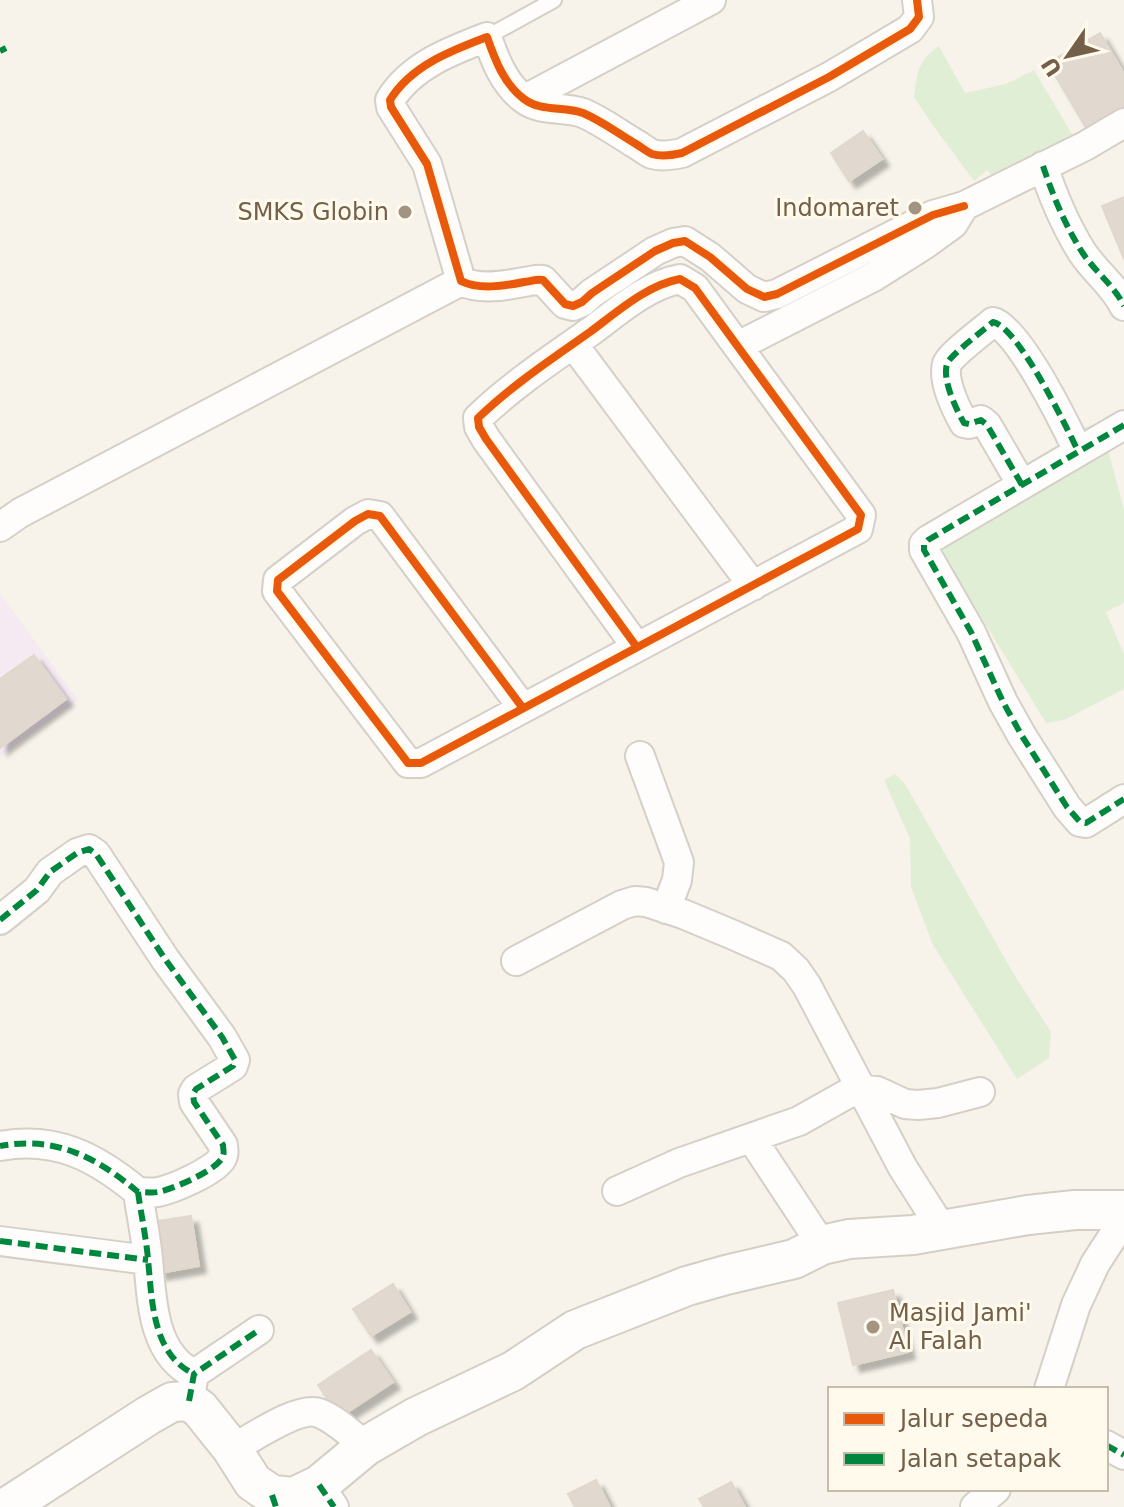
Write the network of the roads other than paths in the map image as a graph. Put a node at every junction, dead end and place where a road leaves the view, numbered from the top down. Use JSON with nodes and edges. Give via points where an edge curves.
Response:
{"nodes":[{"id":1,"x":554,"y":0,"type":"edge"},
{"id":2,"x":711,"y":0,"type":"edge"},
{"id":3,"x":917,"y":0,"type":"edge"},
{"id":4,"x":487,"y":37,"type":"junction"},
{"id":5,"x":525,"y":99,"type":"junction"},
{"id":6,"x":1124,"y":123,"type":"edge"},
{"id":7,"x":1043,"y":166,"type":"junction"},
{"id":8,"x":964,"y":206,"type":"junction"},
{"id":9,"x":461,"y":281,"type":"junction"},
{"id":10,"x":1124,"y":306,"type":"edge"},
{"id":11,"x":573,"y":344,"type":"junction"},
{"id":12,"x":738,"y":346,"type":"junction"},
{"id":13,"x":1124,"y":425,"type":"edge"},
{"id":14,"x":1078,"y":451,"type":"junction"},
{"id":15,"x":1022,"y":485,"type":"junction"},
{"id":16,"x":0,"y":527,"type":"edge"},
{"id":17,"x":753,"y":586,"type":"junction"},
{"id":18,"x":636,"y":646,"type":"junction"},
{"id":19,"x":522,"y":707,"type":"junction"},
{"id":20,"x":640,"y":756,"type":"dead end"},
{"id":21,"x":1124,"y":799,"type":"edge"},
{"id":22,"x":666,"y":909,"type":"junction"},
{"id":23,"x":0,"y":920,"type":"edge"},
{"id":24,"x":516,"y":961,"type":"dead end"},
{"id":25,"x":863,"y":1090,"type":"junction"},
{"id":26,"x":980,"y":1092,"type":"dead end"},
{"id":27,"x":752,"y":1139,"type":"junction"},
{"id":28,"x":0,"y":1146,"type":"edge"},
{"id":29,"x":617,"y":1191,"type":"dead end"},
{"id":30,"x":138,"y":1192,"type":"junction"},
{"id":31,"x":1124,"y":1210,"type":"edge"},
{"id":32,"x":1124,"y":1219,"type":"edge"},
{"id":33,"x":942,"y":1229,"type":"junction"},
{"id":34,"x":0,"y":1241,"type":"edge"},
{"id":35,"x":822,"y":1245,"type":"junction"},
{"id":36,"x":148,"y":1260,"type":"junction"},
{"id":37,"x":259,"y":1330,"type":"dead end"},
{"id":38,"x":192,"y":1387,"type":"junction"},
{"id":39,"x":1050,"y":1387,"type":"edge"},
{"id":40,"x":366,"y":1446,"type":"junction"},
{"id":41,"x":232,"y":1449,"type":"junction"},
{"id":42,"x":994,"y":1491,"type":"edge"},
{"id":43,"x":326,"y":1496,"type":"edge"},
{"id":44,"x":274,"y":1501,"type":"edge"},
{"id":45,"x":19,"y":1503,"type":"edge"},
{"id":46,"x":975,"y":1507,"type":"edge"}],
"edges":[{"from":1,"to":4,"type":"lane"},
{"from":2,"to":5,"type":"street"},
{"from":3,"to":5,"type":"street","via":[[919,17],[910,29],[682,153],[652,154],[584,114],[542,108]]},
{"from":4,"to":5,"type":"street","via":[[496,63]]},
{"from":4,"to":9,"type":"street","via":[[427,64],[390,100],[427,164]]},
{"from":6,"to":7,"type":"street"},
{"from":7,"to":8,"type":"street"},
{"from":7,"to":10,"type":"street","via":[[1083,253]]},
{"from":8,"to":9,"type":"street","via":[[933,215],[764,297],[685,241],[655,251],[573,306],[539,279],[491,286]]},
{"from":8,"to":12,"type":"street","via":[[953,224],[875,276]]},
{"from":9,"to":16,"type":"street"},
{"from":11,"to":12,"type":"street","via":[[666,281],[680,279],[695,288]]},
{"from":11,"to":17,"type":"street"},
{"from":11,"to":18,"type":"street","via":[[478,418],[479,427]]},
{"from":12,"to":17,"type":"street","via":[[861,515],[858,529]]},
{"from":13,"to":14,"type":"street"},
{"from":14,"to":15,"type":"street"},
{"from":14,"to":15,"type":"street","via":[[1031,362],[1006,329],[993,322],[947,361],[950,396],[964,423],[984,421]]},
{"from":15,"to":21,"type":"street","via":[[928,540],[924,550],[1010,714],[1067,807],[1086,823]]},
{"from":17,"to":18,"type":"street"},
{"from":18,"to":19,"type":"street"},
{"from":19,"to":19,"type":"street","via":[[380,516],[368,514],[355,521],[278,580],[277,591],[408,763],[421,763]]},
{"from":20,"to":22,"type":"street","via":[[679,862]]},
{"from":22,"to":24,"type":"street","via":[[646,902],[622,905]]},
{"from":22,"to":25,"type":"street","via":[[781,956],[807,986]]},
{"from":23,"to":30,"type":"street","via":[[50,872],[89,849],[235,1060],[193,1094],[223,1145],[221,1159],[191,1180],[158,1192]]},
{"from":25,"to":26,"type":"street","via":[[918,1105]]},
{"from":25,"to":27,"type":"street"},
{"from":25,"to":33,"type":"street"},
{"from":27,"to":29,"type":"street"},
{"from":27,"to":35,"type":"street"},
{"from":28,"to":30,"type":"street","via":[[38,1143],[76,1152]]},
{"from":30,"to":36,"type":"street"},
{"from":31,"to":33,"type":"main road","via":[[1075,1210]]},
{"from":32,"to":39,"type":"street","via":[[1076,1305]]},
{"from":33,"to":35,"type":"main road"},
{"from":34,"to":36,"type":"street"},
{"from":35,"to":40,"type":"main road","via":[[794,1259],[687,1286],[575,1330],[513,1371]]},
{"from":36,"to":38,"type":"street","via":[[164,1345]]},
{"from":37,"to":38,"type":"street"},
{"from":38,"to":41,"type":"main road","via":[[200,1409]]},
{"from":38,"to":45,"type":"main road"},
{"from":40,"to":41,"type":"street","via":[[323,1415],[304,1411]]},
{"from":40,"to":43,"type":"main road"},
{"from":41,"to":44,"type":"main road","via":[[253,1482]]},
{"from":42,"to":46,"type":"street"},
{"from":43,"to":44,"type":"main road"}]}
